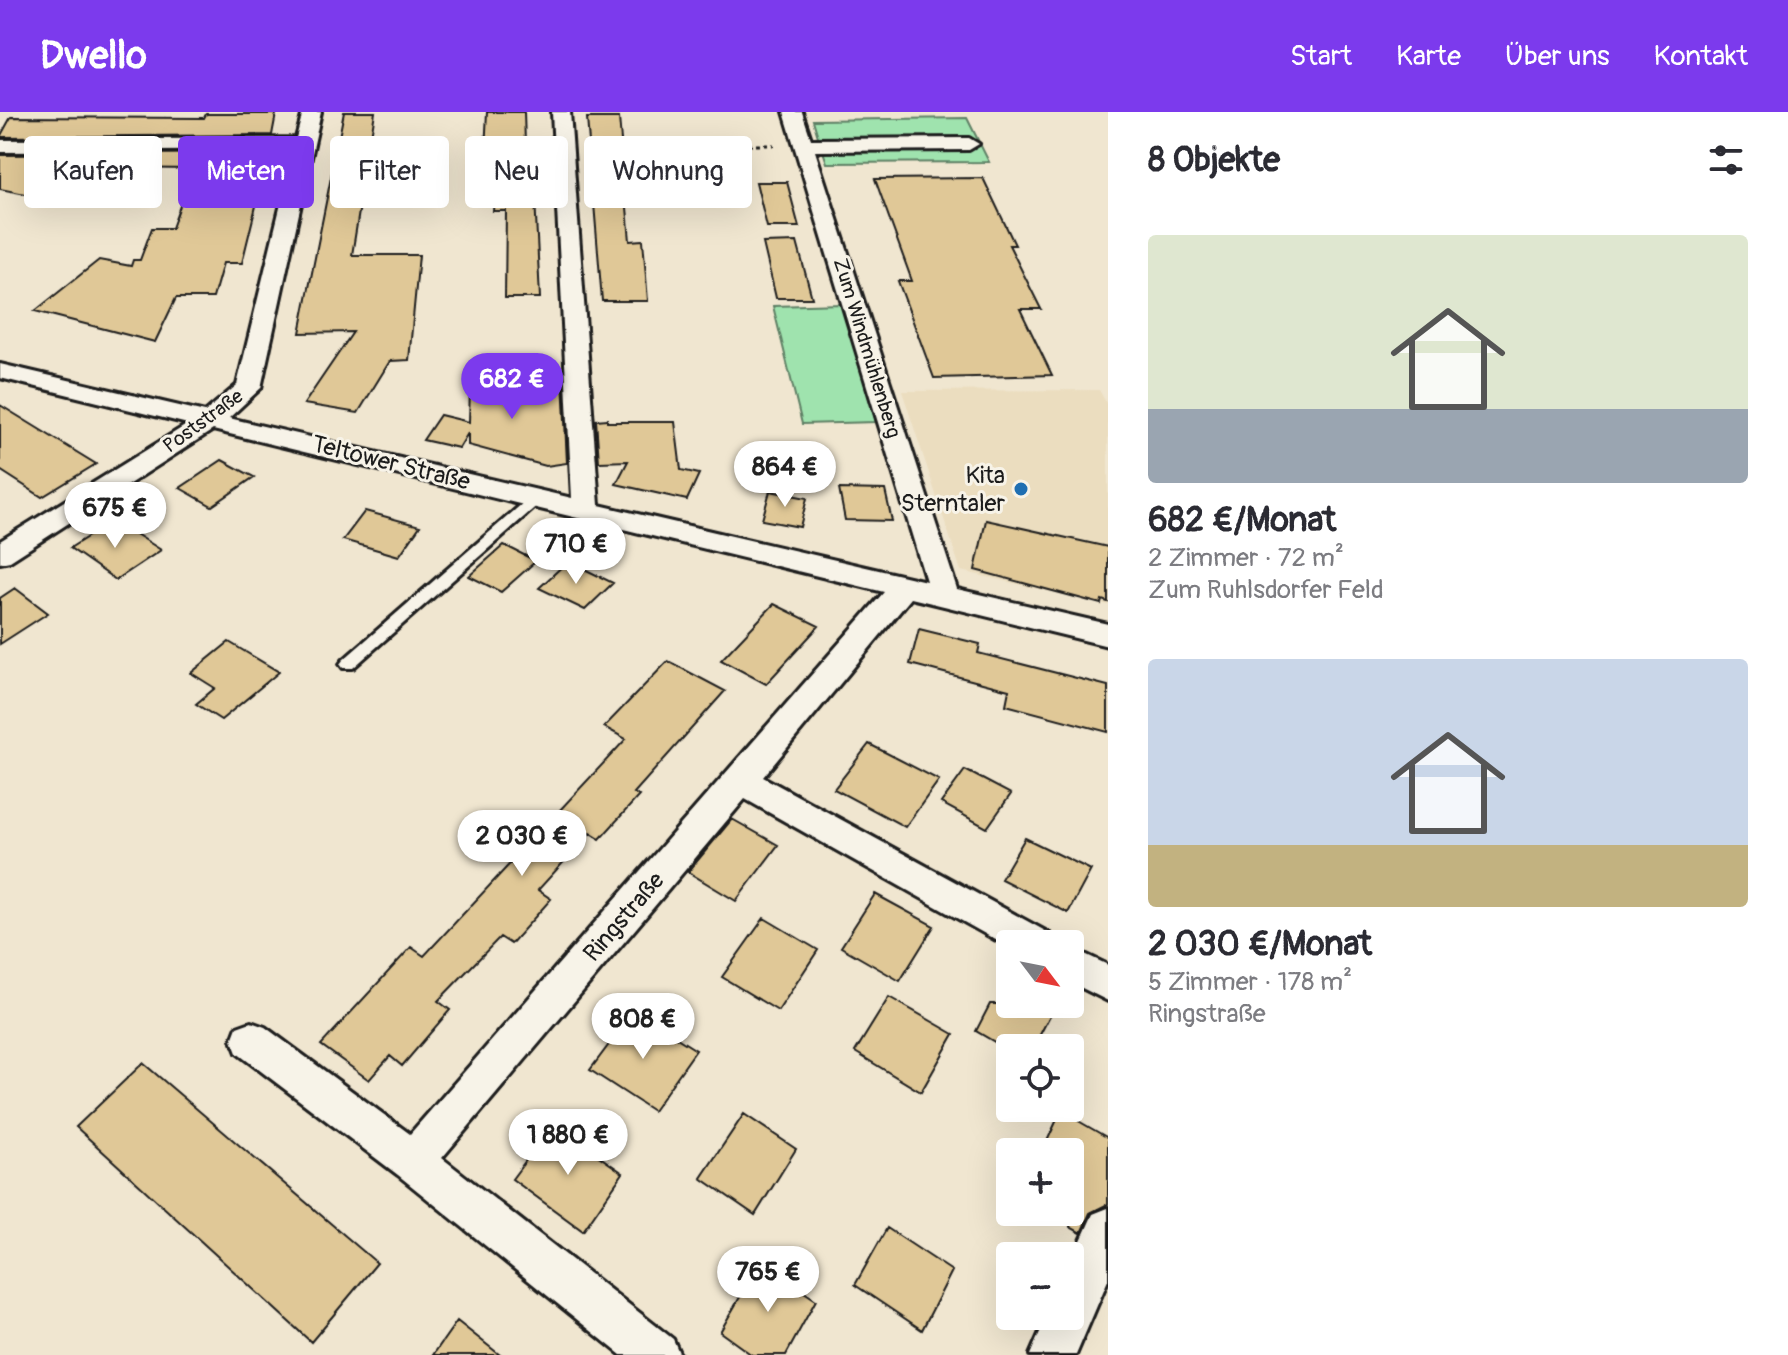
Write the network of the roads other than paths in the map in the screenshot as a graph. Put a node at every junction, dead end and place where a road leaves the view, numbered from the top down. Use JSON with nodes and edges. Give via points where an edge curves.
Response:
{"nodes":[{"id":1,"x":312,"y":112,"type":"edge"},
{"id":2,"x":561,"y":112,"type":"edge"},
{"id":3,"x":793,"y":112,"type":"edge"},
{"id":4,"x":306,"y":136,"type":"edge"},
{"id":5,"x":969,"y":144,"type":"dead end"},
{"id":6,"x":178,"y":145,"type":"edge"},
{"id":7,"x":803,"y":145,"type":"junction"},
{"id":8,"x":0,"y":146,"type":"edge"},
{"id":9,"x":290,"y":208,"type":"edge"},
{"id":10,"x":0,"y":371,"type":"edge"},
{"id":11,"x":211,"y":420,"type":"junction"},
{"id":12,"x":536,"y":499,"type":"junction"},
{"id":13,"x":586,"y":511,"type":"junction"},
{"id":14,"x":0,"y":554,"type":"edge"},
{"id":15,"x":904,"y":587,"type":"junction"},
{"id":16,"x":945,"y":597,"type":"junction"},
{"id":17,"x":1108,"y":635,"type":"edge"},
{"id":18,"x":348,"y":664,"type":"dead end"},
{"id":19,"x":741,"y":781,"type":"junction"},
{"id":20,"x":1011,"y":930,"type":"edge"},
{"id":21,"x":1084,"y":971,"type":"edge"},
{"id":22,"x":1108,"y":984,"type":"edge"},
{"id":23,"x":251,"y":1040,"type":"dead end"},
{"id":24,"x":413,"y":1161,"type":"junction"},
{"id":25,"x":1108,"y":1229,"type":"edge"},
{"id":26,"x":657,"y":1355,"type":"edge"},
{"id":27,"x":1053,"y":1355,"type":"edge"}],
"edges":[{"from":1,"to":4,"type":"street","name":"Poststraße"},
{"from":2,"to":13,"type":"street"},
{"from":3,"to":7,"type":"street","name":"Zum Windmühlenberg"},
{"from":5,"to":7,"type":"street"},
{"from":6,"to":8,"type":"street"},
{"from":7,"to":16,"type":"street","name":"Zum Windmühlenberg"},
{"from":9,"to":11,"type":"street","name":"Poststraße","via":[[249,388]]},
{"from":10,"to":11,"type":"street","name":"Teltower Straße"},
{"from":11,"to":12,"type":"street","name":"Teltower Straße"},
{"from":11,"to":14,"type":"street","name":"Poststraße"},
{"from":12,"to":13,"type":"street","name":"Teltower Straße"},
{"from":12,"to":18,"type":"lane"},
{"from":13,"to":15,"type":"street","name":"Teltower Straße"},
{"from":15,"to":16,"type":"street","name":"Teltower Straße"},
{"from":15,"to":19,"type":"street","name":"Ringstraße"},
{"from":16,"to":17,"type":"street","name":"Teltower Straße"},
{"from":19,"to":20,"type":"street"},
{"from":19,"to":24,"type":"street","name":"Ringstraße"},
{"from":21,"to":22,"type":"street"},
{"from":23,"to":24,"type":"street"},
{"from":24,"to":26,"type":"street"},
{"from":25,"to":27,"type":"street"}]}
